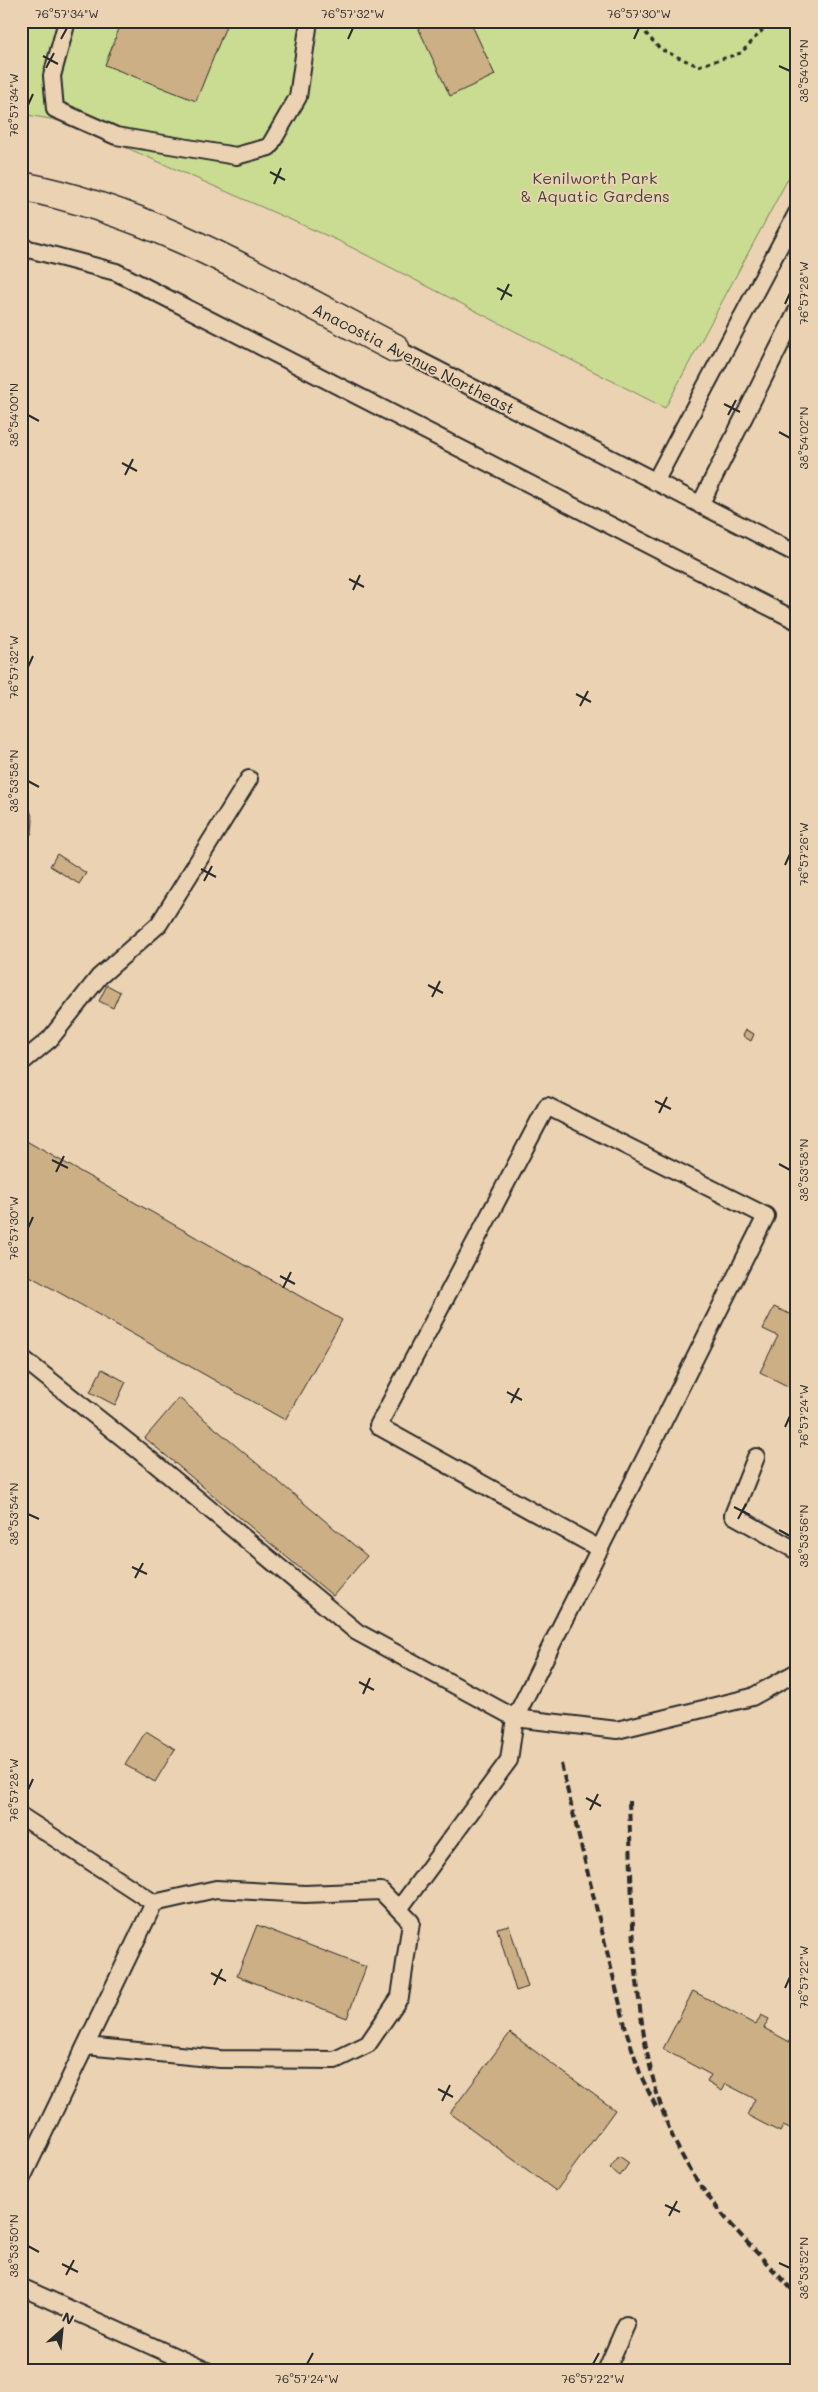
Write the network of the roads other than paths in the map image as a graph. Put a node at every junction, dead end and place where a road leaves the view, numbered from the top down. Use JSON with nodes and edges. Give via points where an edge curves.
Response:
{"nodes":[{"id":1,"x":66,"y":21,"type":"edge"},
{"id":2,"x":309,"y":21,"type":"edge"},
{"id":3,"x":21,"y":186,"type":"edge"},
{"id":4,"x":797,"y":213,"type":"edge"},
{"id":5,"x":21,"y":247,"type":"edge"},
{"id":6,"x":797,"y":311,"type":"edge"},
{"id":7,"x":395,"y":348,"type":"joint"},
{"id":8,"x":655,"y":482,"type":"junction"},
{"id":9,"x":700,"y":505,"type":"junction"},
{"id":10,"x":797,"y":554,"type":"edge"},
{"id":11,"x":797,"y":621,"type":"edge"},
{"id":12,"x":249,"y":780,"type":"dead end"},
{"id":13,"x":21,"y":1064,"type":"edge"},
{"id":14,"x":21,"y":1357,"type":"edge"},
{"id":15,"x":756,"y":1457,"type":"dead end"},
{"id":16,"x":600,"y":1549,"type":"junction"},
{"id":17,"x":797,"y":1551,"type":"edge"},
{"id":18,"x":797,"y":1672,"type":"edge"},
{"id":19,"x":515,"y":1718,"type":"junction"},
{"id":20,"x":21,"y":1816,"type":"edge"},
{"id":21,"x":154,"y":1903,"type":"junction"},
{"id":22,"x":399,"y":1910,"type":"junction"},
{"id":23,"x":86,"y":2046,"type":"junction"},
{"id":24,"x":21,"y":2180,"type":"edge"},
{"id":25,"x":21,"y":2287,"type":"edge"},
{"id":26,"x":626,"y":2325,"type":"dead end"},
{"id":27,"x":190,"y":2367,"type":"edge"},
{"id":28,"x":207,"y":2371,"type":"edge"},
{"id":29,"x":606,"y":2371,"type":"edge"}],
"edges":[{"from":1,"to":2,"type":"lane","via":[[52,76],[55,109],[116,136],[236,156],[269,147],[298,97]]},
{"from":3,"to":7,"type":"street","name":"Anacostia Avenue Northeast","via":[[74,198],[147,224]]},
{"from":4,"to":8,"type":"lane"},
{"from":5,"to":11,"type":"lane","via":[[116,272]]},
{"from":6,"to":9,"type":"lane"},
{"from":7,"to":8,"type":"lane","name":"Anacostia Avenue Northeast"},
{"from":8,"to":9,"type":"lane","name":"Anacostia Avenue Northeast"},
{"from":9,"to":10,"type":"lane","name":"Anacostia Avenue Northeast"},
{"from":12,"to":13,"type":"lane","via":[[159,924],[99,977],[50,1039]]},
{"from":14,"to":19,"type":"lane","via":[[358,1632]]},
{"from":15,"to":17,"type":"lane","via":[[733,1516]]},
{"from":16,"to":16,"type":"lane","via":[[766,1216],[547,1106],[378,1426]]},
{"from":16,"to":19,"type":"lane"},
{"from":18,"to":19,"type":"lane","via":[[752,1697],[616,1730]]},
{"from":19,"to":22,"type":"lane","via":[[509,1760]]},
{"from":20,"to":21,"type":"lane"},
{"from":21,"to":22,"type":"lane","via":[[216,1889],[305,1894],[382,1890]]},
{"from":21,"to":23,"type":"lane"},
{"from":22,"to":23,"type":"lane","via":[[412,1922],[400,1997],[368,2044],[335,2060],[220,2059]]},
{"from":23,"to":24,"type":"lane"},
{"from":25,"to":27,"type":"lane"},
{"from":26,"to":29,"type":"lane"},
{"from":27,"to":28,"type":"lane"}]}
